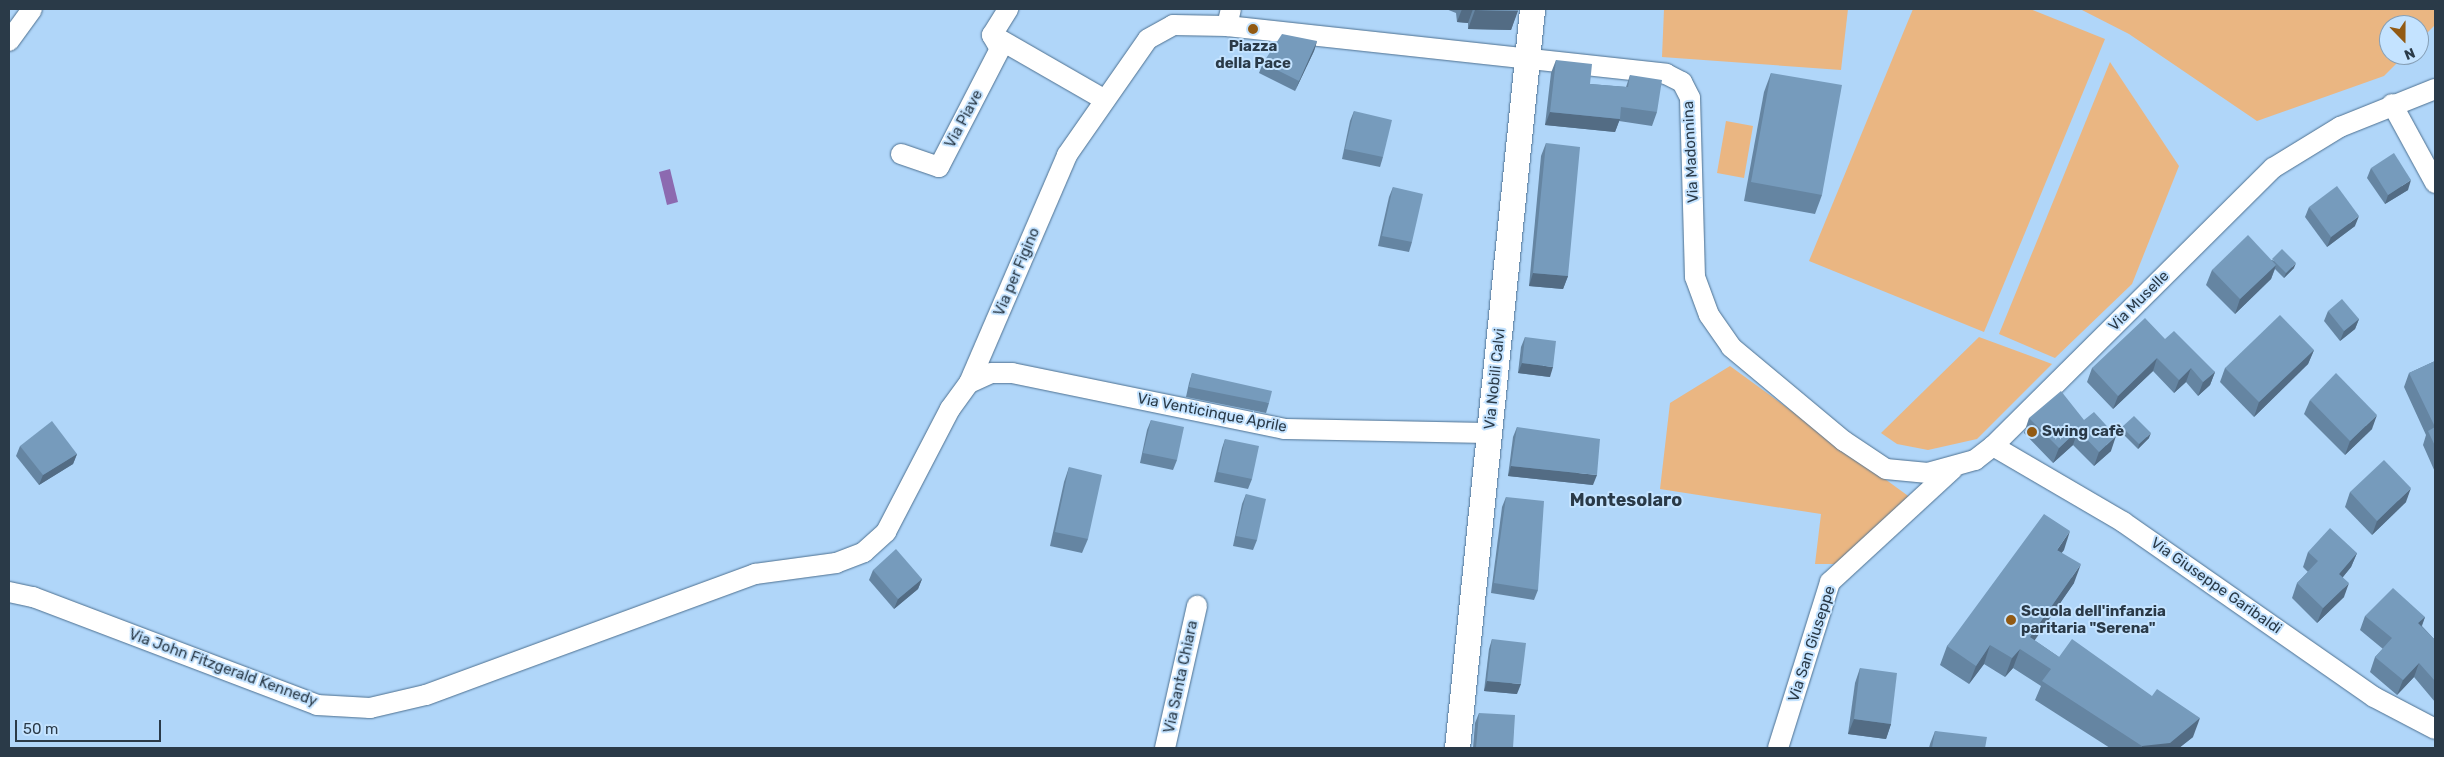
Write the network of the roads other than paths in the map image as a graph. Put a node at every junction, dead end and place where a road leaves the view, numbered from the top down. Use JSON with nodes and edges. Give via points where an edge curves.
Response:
{"nodes":[{"id":1,"x":32,"y":9,"type":"edge"},
{"id":2,"x":1008,"y":9,"type":"edge"},
{"id":3,"x":1532,"y":9,"type":"edge"},
{"id":4,"x":1229,"y":17,"type":"edge"},
{"id":5,"x":992,"y":35,"type":"junction"},
{"id":6,"x":9,"y":41,"type":"edge"},
{"id":7,"x":1528,"y":59,"type":"junction"},
{"id":8,"x":2435,"y":90,"type":"edge"},
{"id":9,"x":1105,"y":100,"type":"junction"},
{"id":10,"x":2392,"y":104,"type":"junction"},
{"id":11,"x":901,"y":154,"type":"dead end"},
{"id":12,"x":2435,"y":182,"type":"edge"},
{"id":13,"x":970,"y":383,"type":"junction"},
{"id":14,"x":1489,"y":433,"type":"junction"},
{"id":15,"x":1844,"y":441,"type":"joint"},
{"id":16,"x":1993,"y":446,"type":"junction"},
{"id":17,"x":1953,"y":469,"type":"junction"},
{"id":18,"x":836,"y":563,"type":"joint"},
{"id":19,"x":9,"y":592,"type":"edge"},
{"id":20,"x":1197,"y":606,"type":"dead end"},
{"id":21,"x":2435,"y":730,"type":"edge"},
{"id":22,"x":1165,"y":748,"type":"edge"},
{"id":23,"x":1457,"y":748,"type":"edge"},
{"id":24,"x":1778,"y":748,"type":"edge"}],
"edges":[{"from":1,"to":6,"type":"street"},
{"from":2,"to":5,"type":"street"},
{"from":3,"to":7,"type":"main road","name":"Via Nobili Calvi"},
{"from":4,"to":7,"type":"street","name":"Via Madonnina"},
{"from":4,"to":9,"type":"street","name":"Via per Figino","via":[[1173,25],[1148,39]]},
{"from":5,"to":9,"type":"street"},
{"from":5,"to":11,"type":"street","name":"Via Piave","via":[[1000,49],[939,167]]},
{"from":7,"to":14,"type":"main road","name":"Via Nobili Calvi"},
{"from":7,"to":15,"type":"street","name":"Via Madonnina","via":[[1666,74],[1682,82],[1690,98],[1695,277],[1709,315],[1731,347]]},
{"from":8,"to":10,"type":"street","name":"Via Muselle"},
{"from":9,"to":13,"type":"street","name":"Via per Figino","via":[[1067,155]]},
{"from":10,"to":12,"type":"street"},
{"from":10,"to":16,"type":"street","name":"Via Muselle","via":[[2340,127],[2273,168]]},
{"from":13,"to":14,"type":"street","name":"Via Venticinque Aprile","via":[[991,373],[1012,373],[1284,429]]},
{"from":13,"to":18,"type":"street","name":"Via per Figino","via":[[950,409],[886,532],[864,552]]},
{"from":14,"to":23,"type":"main road","name":"Via Nobili Calvi"},
{"from":15,"to":17,"type":"street","name":"Via Muselle","via":[[1886,469],[1928,473]]},
{"from":16,"to":17,"type":"street","name":"Via Muselle"},
{"from":16,"to":21,"type":"street","name":"Via Giuseppe Garibaldi","via":[[2123,522],[2374,696]]},
{"from":17,"to":24,"type":"street","name":"Via San Giuseppe","via":[[1830,582]]},
{"from":18,"to":19,"type":"street","name":"Via John Fitzgerald Kennedy","via":[[755,574],[426,695],[370,708],[317,705],[33,597]]},
{"from":20,"to":22,"type":"street","name":"Via Santa Chiara"}]}
